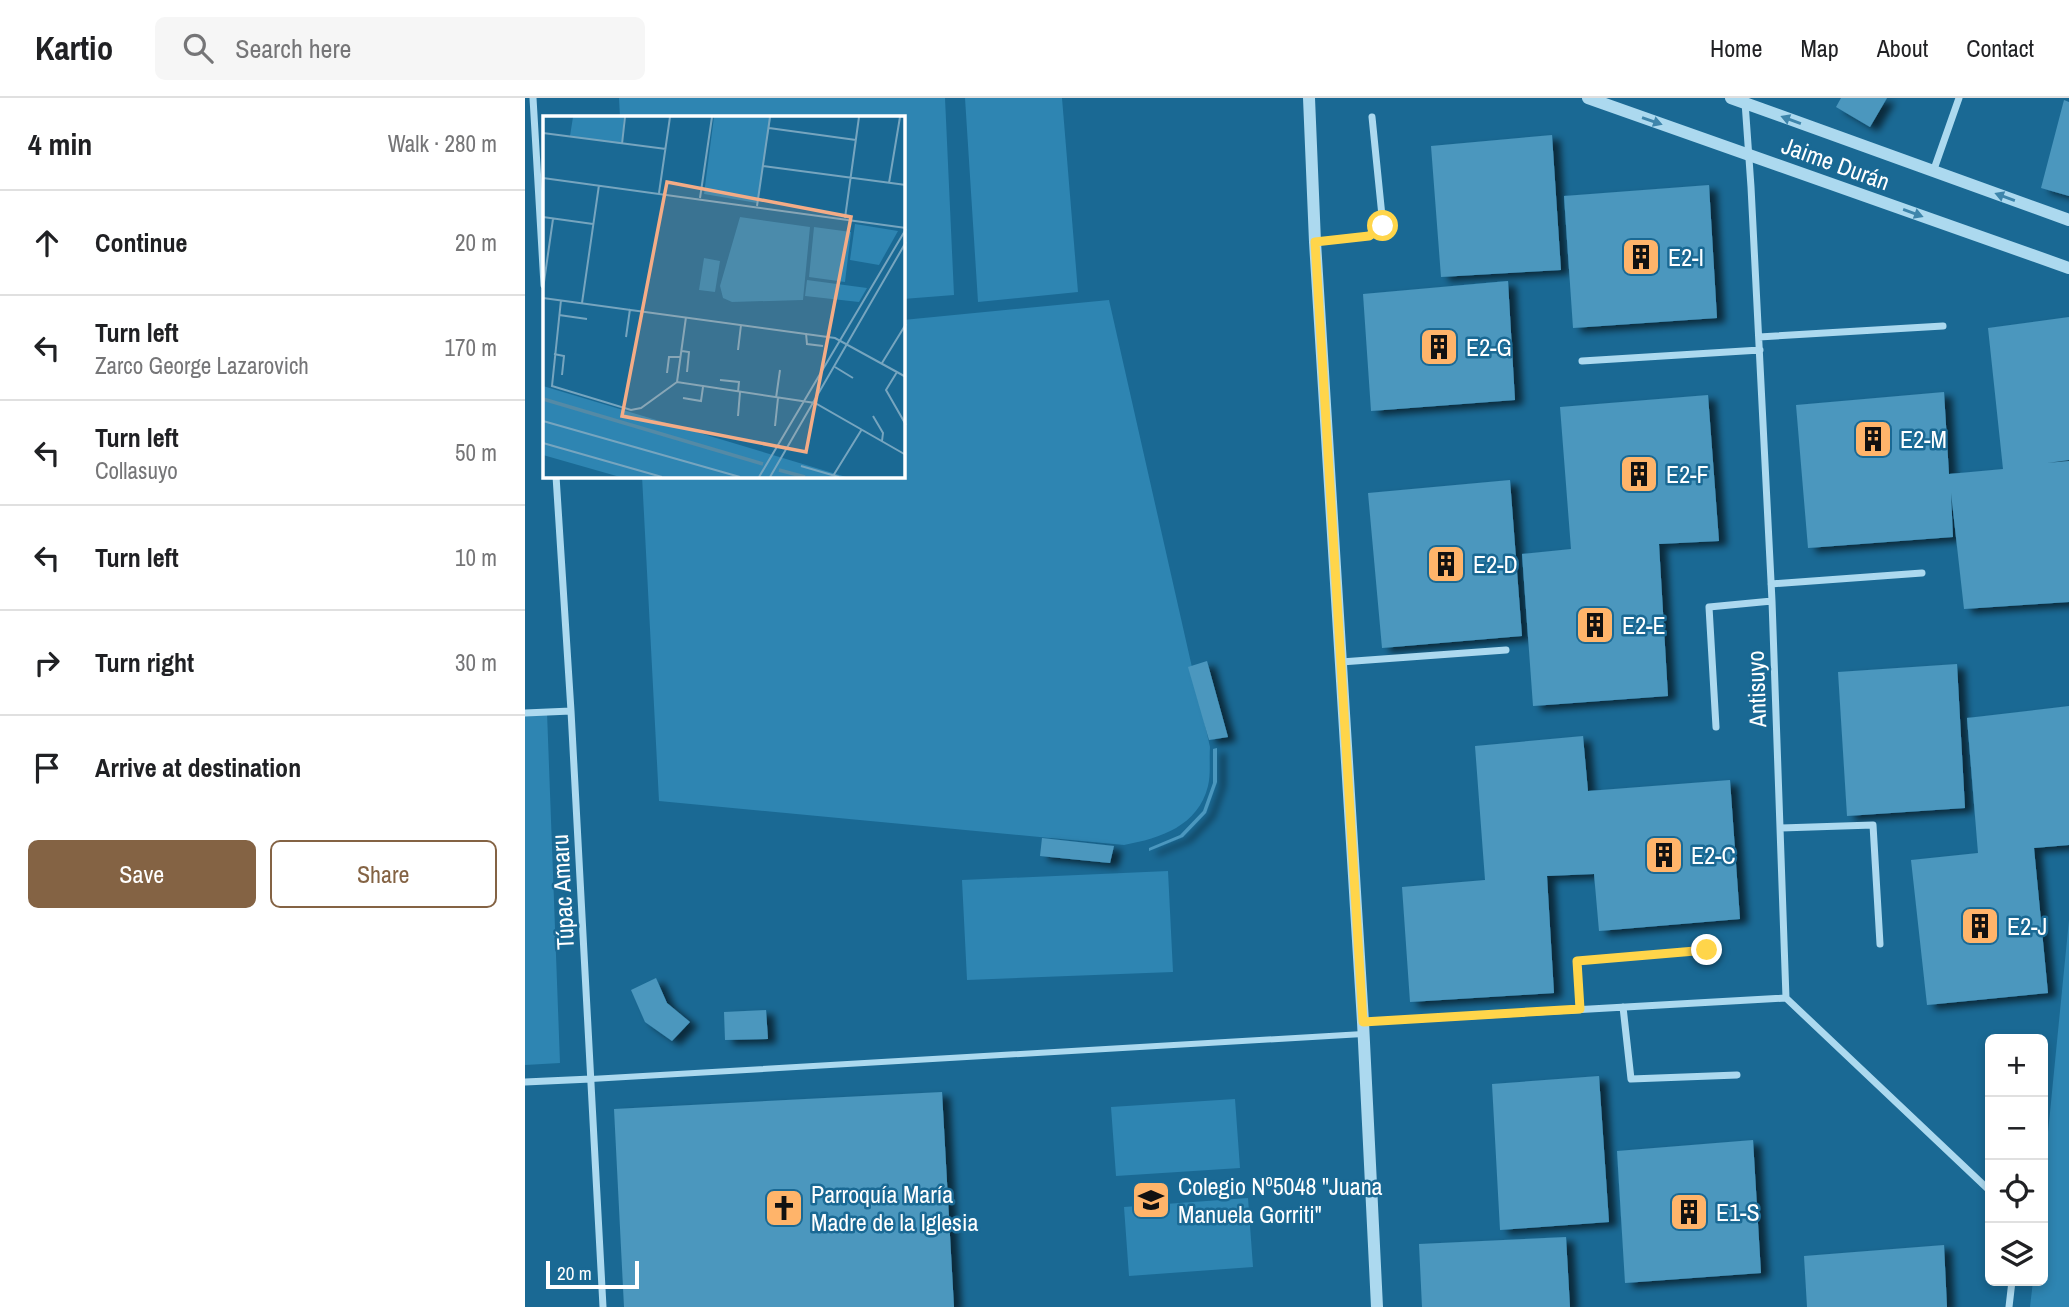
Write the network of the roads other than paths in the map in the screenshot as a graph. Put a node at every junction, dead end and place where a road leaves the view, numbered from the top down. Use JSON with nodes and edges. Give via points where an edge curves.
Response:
{"nodes":[{"id":1,"x":533,"y":98,"type":"edge"},
{"id":2,"x":1309,"y":98,"type":"edge"},
{"id":3,"x":1588,"y":98,"type":"edge"},
{"id":4,"x":1731,"y":98,"type":"edge"},
{"id":5,"x":1959,"y":98,"type":"edge"},
{"id":6,"x":1745,"y":100,"type":"edge"},
{"id":7,"x":1372,"y":117,"type":"dead end"},
{"id":8,"x":535,"y":138,"type":"junction"},
{"id":9,"x":525,"y":139,"type":"edge"},
{"id":10,"x":1747,"y":154,"type":"junction"},
{"id":11,"x":1933,"y":172,"type":"junction"},
{"id":12,"x":2069,"y":220,"type":"edge"},
{"id":13,"x":1315,"y":242,"type":"junction"},
{"id":14,"x":2069,"y":268,"type":"edge"},
{"id":15,"x":543,"y":269,"type":"edge"},
{"id":16,"x":1943,"y":326,"type":"dead end"},
{"id":17,"x":1759,"y":337,"type":"junction"},
{"id":18,"x":1760,"y":350,"type":"junction"},
{"id":19,"x":1582,"y":361,"type":"dead end"},
{"id":20,"x":556,"y":478,"type":"edge"},
{"id":21,"x":1922,"y":573,"type":"dead end"},
{"id":22,"x":1771,"y":584,"type":"junction"},
{"id":23,"x":1772,"y":601,"type":"junction"},
{"id":24,"x":1507,"y":650,"type":"dead end"},
{"id":25,"x":1341,"y":662,"type":"junction"},
{"id":26,"x":571,"y":711,"type":"junction"},
{"id":27,"x":525,"y":713,"type":"edge"},
{"id":28,"x":1716,"y":727,"type":"dead end"},
{"id":29,"x":1781,"y":828,"type":"junction"},
{"id":30,"x":1880,"y":944,"type":"dead end"},
{"id":31,"x":1707,"y":950,"type":"dead end"},
{"id":32,"x":1786,"y":998,"type":"junction"},
{"id":33,"x":1623,"y":1007,"type":"junction"},
{"id":34,"x":1580,"y":1009,"type":"junction"},
{"id":35,"x":1363,"y":1028,"type":"junction"},
{"id":36,"x":1737,"y":1075,"type":"dead end"},
{"id":37,"x":591,"y":1079,"type":"junction"},
{"id":38,"x":525,"y":1082,"type":"edge"},
{"id":39,"x":1985,"y":1186,"type":"edge"},
{"id":40,"x":2011,"y":1286,"type":"edge"},
{"id":41,"x":603,"y":1307,"type":"edge"},
{"id":42,"x":1377,"y":1307,"type":"edge"},
{"id":43,"x":2009,"y":1307,"type":"edge"}],
"edges":[{"from":1,"to":8,"type":"street"},
{"from":2,"to":13,"type":"street"},
{"from":3,"to":10,"type":"street","name":"Jaime Durán","one_way":true},
{"from":4,"to":6,"type":"street","name":"Jaime Durán"},
{"from":5,"to":11,"type":"street"},
{"from":6,"to":10,"type":"street","name":"Antisuyo"},
{"from":11,"to":6,"type":"street","name":"Jaime Durán","one_way":true},
{"from":7,"to":13,"type":"street","via":[[1383,226],[1369,236]]},
{"from":8,"to":9,"type":"street"},
{"from":8,"to":15,"type":"street"},
{"from":10,"to":14,"type":"street","name":"Jaime Durán","one_way":true},
{"from":10,"to":17,"type":"street","name":"Antisuyo"},
{"from":12,"to":11,"type":"street","name":"Jaime Durán","one_way":true},
{"from":13,"to":25,"type":"street"},
{"from":16,"to":17,"type":"street"},
{"from":17,"to":18,"type":"street","name":"Antisuyo"},
{"from":18,"to":19,"type":"street"},
{"from":18,"to":22,"type":"street","name":"Antisuyo"},
{"from":20,"to":26,"type":"street","name":"Túpac Amaru"},
{"from":21,"to":22,"type":"street"},
{"from":22,"to":23,"type":"street","name":"Antisuyo"},
{"from":23,"to":28,"type":"street","via":[[1709,607]]},
{"from":23,"to":29,"type":"street","name":"Antisuyo"},
{"from":24,"to":25,"type":"street"},
{"from":25,"to":35,"type":"street"},
{"from":26,"to":27,"type":"street"},
{"from":26,"to":37,"type":"street","name":"Túpac Amaru"},
{"from":29,"to":30,"type":"street","via":[[1873,825]]},
{"from":29,"to":32,"type":"street","name":"Antisuyo"},
{"from":31,"to":34,"type":"street","via":[[1577,961]]},
{"from":32,"to":33,"type":"street"},
{"from":32,"to":39,"type":"street"},
{"from":33,"to":34,"type":"street"},
{"from":33,"to":36,"type":"street","via":[[1631,1079]]},
{"from":34,"to":35,"type":"street"},
{"from":35,"to":37,"type":"street"},
{"from":35,"to":42,"type":"street"},
{"from":37,"to":38,"type":"street"},
{"from":37,"to":41,"type":"street","name":"Túpac Amaru"},
{"from":40,"to":43,"type":"street"}]}
